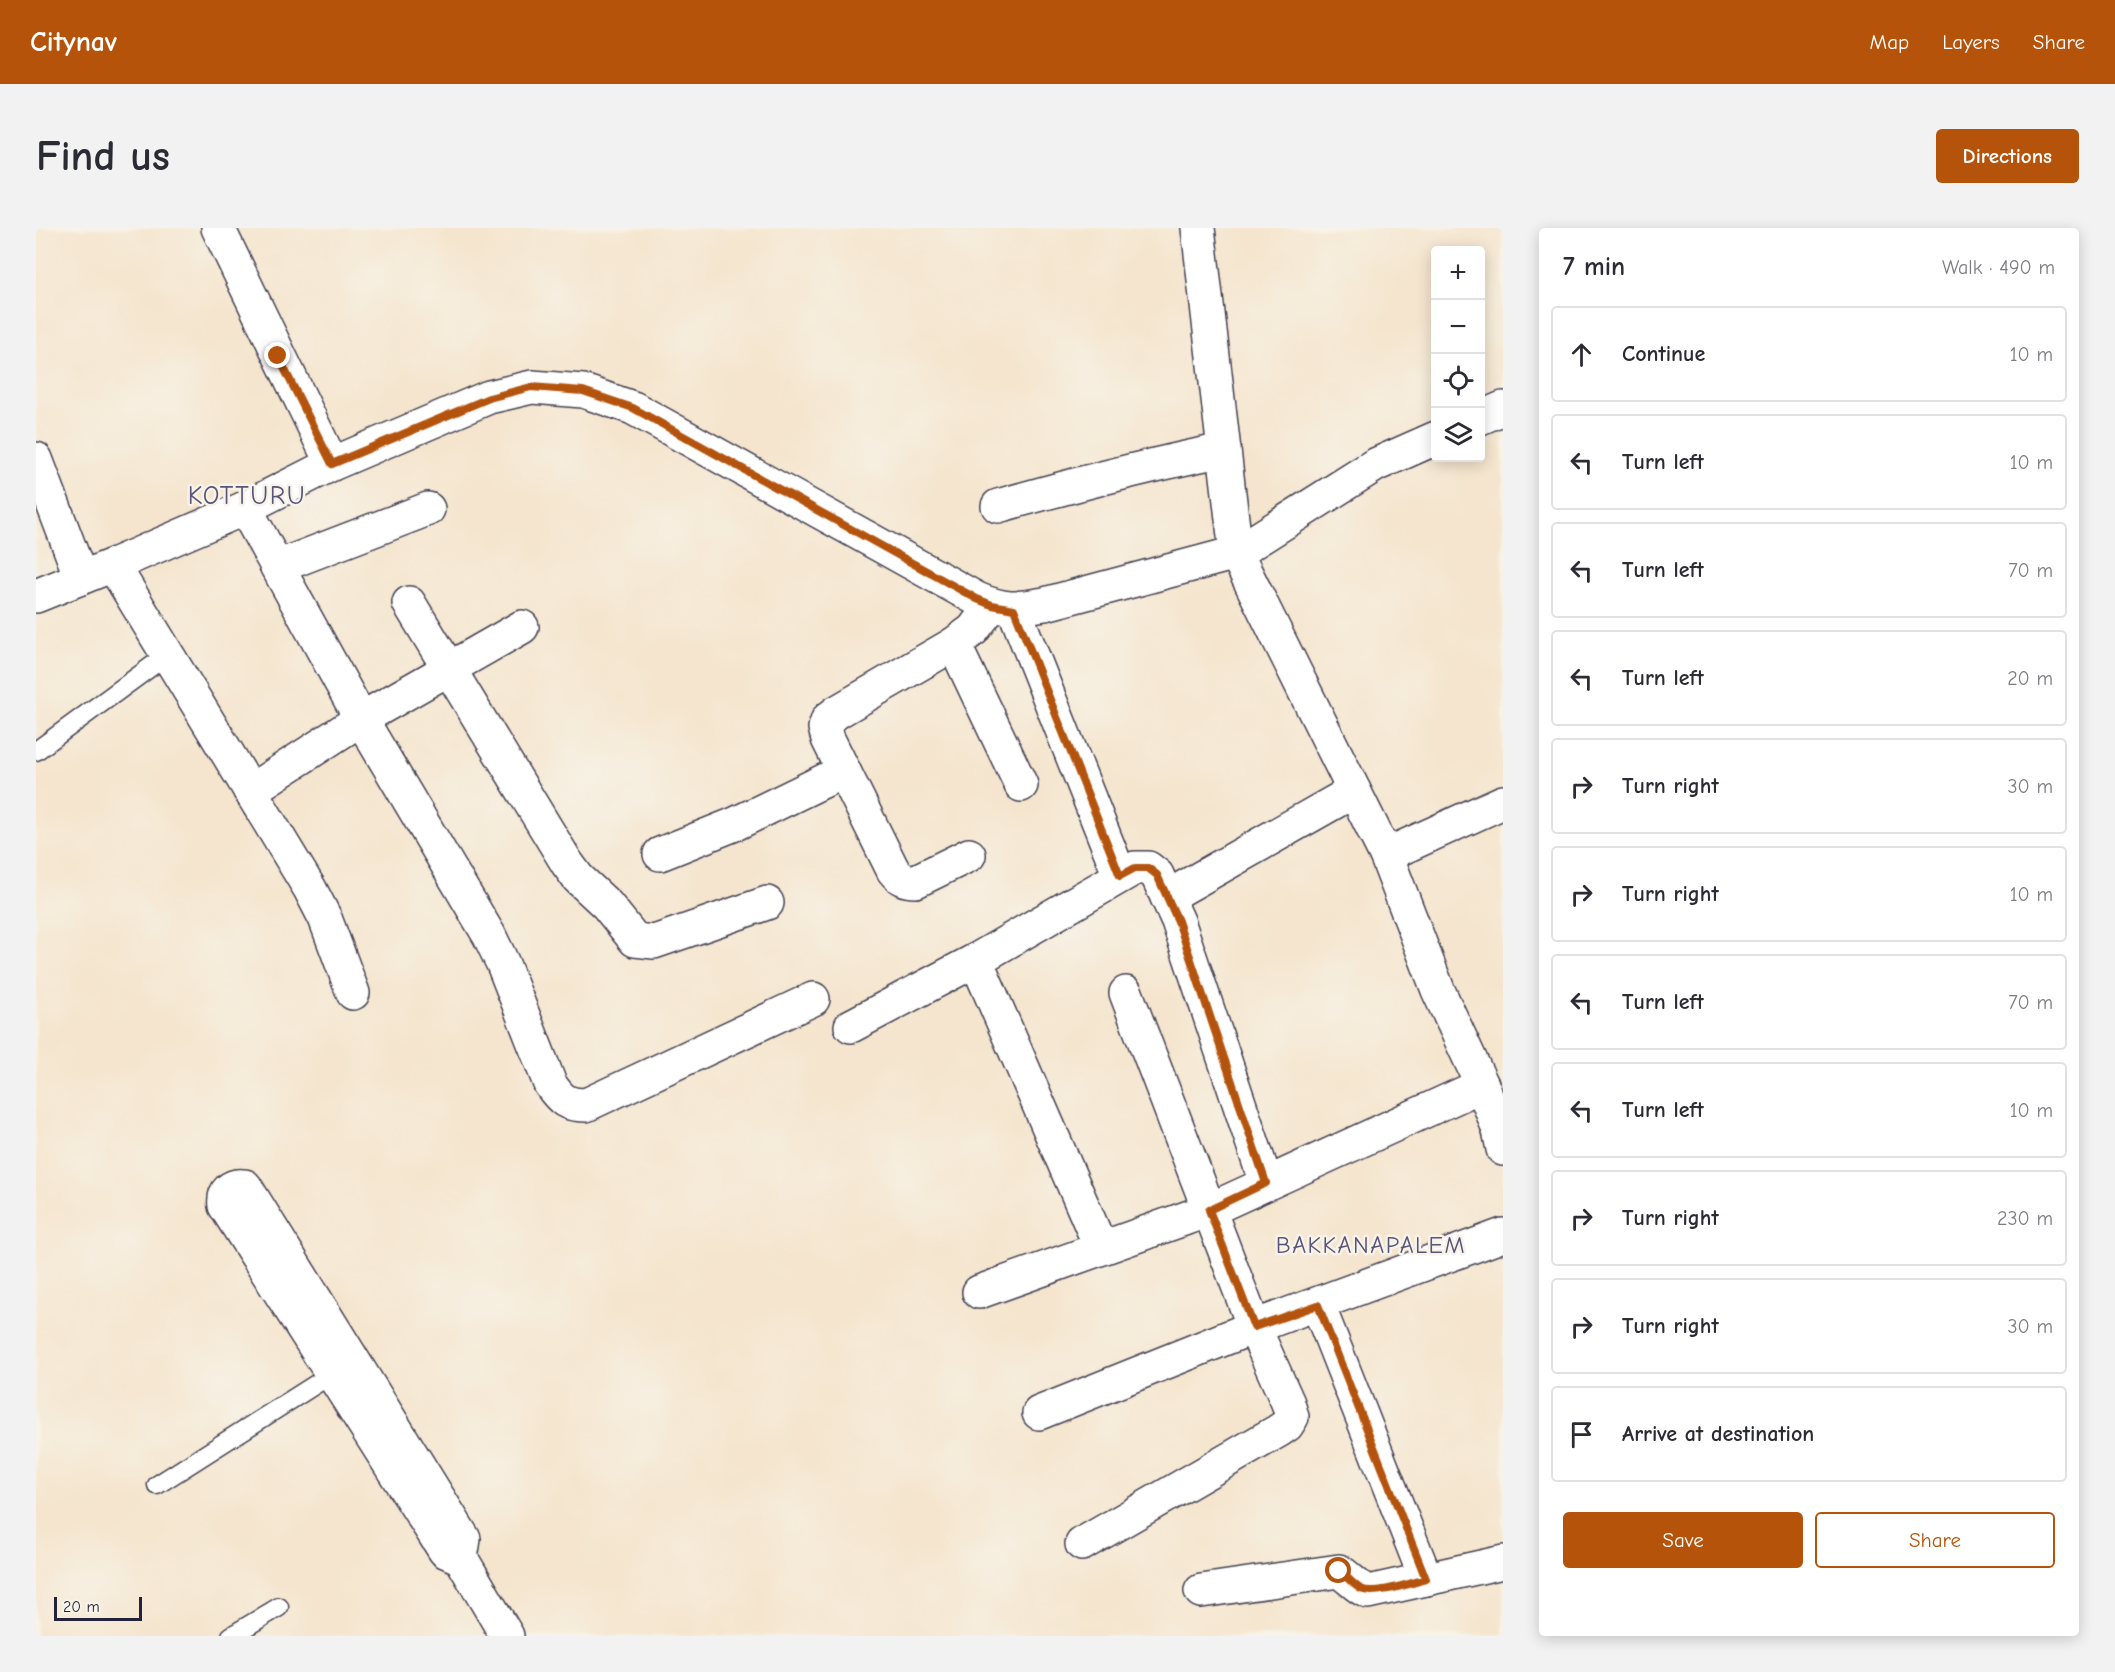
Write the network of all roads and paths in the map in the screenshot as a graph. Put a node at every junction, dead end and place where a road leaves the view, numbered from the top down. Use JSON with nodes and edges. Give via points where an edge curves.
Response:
{"nodes":[{"id":1,"x":218,"y":228,"type":"edge"},
{"id":2,"x":1198,"y":228,"type":"edge"},
{"id":3,"x":1503,"y":408,"type":"edge"},
{"id":4,"x":1485,"y":416,"type":"edge"},
{"id":5,"x":1431,"y":440,"type":"edge"},
{"id":6,"x":1224,"y":450,"type":"junction"},
{"id":7,"x":36,"y":459,"type":"edge"},
{"id":8,"x":332,"y":464,"type":"junction"},
{"id":9,"x":998,"y":506,"type":"dead end"},
{"id":10,"x":245,"y":508,"type":"junction"},
{"id":11,"x":428,"y":509,"type":"dead end"},
{"id":12,"x":1236,"y":553,"type":"junction"},
{"id":13,"x":113,"y":565,"type":"junction"},
{"id":14,"x":277,"y":567,"type":"junction"},
{"id":15,"x":81,"y":578,"type":"junction"},
{"id":16,"x":36,"y":596,"type":"edge"},
{"id":17,"x":409,"y":603,"type":"dead end"},
{"id":18,"x":1003,"y":607,"type":"junction"},
{"id":19,"x":522,"y":627,"type":"dead end"},
{"id":20,"x":954,"y":644,"type":"junction"},
{"id":21,"x":167,"y":655,"type":"junction"},
{"id":22,"x":448,"y":668,"type":"junction"},
{"id":23,"x":361,"y":719,"type":"junction"},
{"id":24,"x":36,"y":751,"type":"edge"},
{"id":25,"x":843,"y":771,"type":"junction"},
{"id":26,"x":1021,"y":785,"type":"dead end"},
{"id":27,"x":250,"y":791,"type":"junction"},
{"id":28,"x":1354,"y":791,"type":"junction"},
{"id":29,"x":1503,"y":802,"type":"edge"},
{"id":30,"x":660,"y":854,"type":"dead end"},
{"id":31,"x":969,"y":855,"type":"dead end"},
{"id":32,"x":1386,"y":855,"type":"junction"},
{"id":33,"x":1120,"y":876,"type":"junction"},
{"id":34,"x":1167,"y":897,"type":"junction"},
{"id":35,"x":767,"y":903,"type":"dead end"},
{"id":36,"x":976,"y":960,"type":"junction"},
{"id":37,"x":352,"y":993,"type":"dead end"},
{"id":38,"x":1126,"y":993,"type":"dead end"},
{"id":39,"x":813,"y":999,"type":"dead end"},
{"id":40,"x":851,"y":1026,"type":"dead end"},
{"id":41,"x":1482,"y":1084,"type":"junction"},
{"id":42,"x":1502,"y":1136,"type":"edge"},
{"id":43,"x":1266,"y":1183,"type":"junction"},
{"id":44,"x":1209,"y":1210,"type":"junction"},
{"id":45,"x":1503,"y":1235,"type":"edge"},
{"id":46,"x":1101,"y":1248,"type":"junction"},
{"id":47,"x":979,"y":1292,"type":"dead end"},
{"id":48,"x":1318,"y":1305,"type":"junction"},
{"id":49,"x":1254,"y":1327,"type":"junction"},
{"id":50,"x":342,"y":1367,"type":"junction"},
{"id":51,"x":1039,"y":1413,"type":"dead end"},
{"id":52,"x":158,"y":1485,"type":"dead end"},
{"id":53,"x":1082,"y":1544,"type":"dead end"},
{"id":54,"x":1503,"y":1562,"type":"edge"},
{"id":55,"x":1426,"y":1579,"type":"junction"},
{"id":56,"x":1201,"y":1591,"type":"dead end"},
{"id":57,"x":279,"y":1607,"type":"dead end"},
{"id":58,"x":231,"y":1636,"type":"edge"},
{"id":59,"x":507,"y":1636,"type":"edge"}],
"edges":[{"from":1,"to":8,"type":"street"},
{"from":2,"to":6,"type":"street"},
{"from":3,"to":4,"type":"street"},
{"from":5,"to":12,"type":"street","via":[[1375,465]]},
{"from":6,"to":9,"type":"street","via":[[1128,470]]},
{"from":6,"to":12,"type":"street"},
{"from":7,"to":15,"type":"street"},
{"from":8,"to":10,"type":"street"},
{"from":8,"to":18,"type":"street","via":[[489,398],[531,387],[583,391],[633,408],[977,599]]},
{"from":10,"to":13,"type":"street"},
{"from":10,"to":14,"type":"street"},
{"from":11,"to":14,"type":"street"},
{"from":12,"to":18,"type":"street","via":[[1045,604]]},
{"from":12,"to":28,"type":"street"},
{"from":13,"to":15,"type":"street"},
{"from":13,"to":21,"type":"street"},
{"from":14,"to":23,"type":"street"},
{"from":15,"to":16,"type":"street"},
{"from":17,"to":22,"type":"street"},
{"from":18,"to":20,"type":"street"},
{"from":18,"to":33,"type":"street"},
{"from":19,"to":22,"type":"street"},
{"from":20,"to":25,"type":"street","via":[[828,719],[828,739]]},
{"from":20,"to":26,"type":"street"},
{"from":21,"to":24,"type":"lane"},
{"from":21,"to":27,"type":"street"},
{"from":22,"to":23,"type":"street"},
{"from":22,"to":35,"type":"street","via":[[567,863],[635,940],[654,942]]},
{"from":23,"to":27,"type":"street"},
{"from":23,"to":39,"type":"street","via":[[489,935],[550,1084],[560,1098],[572,1105],[586,1105]]},
{"from":25,"to":30,"type":"street","via":[[735,824]]},
{"from":25,"to":31,"type":"street","via":[[899,878],[916,881]]},
{"from":27,"to":37,"type":"street","via":[[326,918]]},
{"from":28,"to":32,"type":"street"},
{"from":28,"to":34,"type":"street"},
{"from":29,"to":32,"type":"street"},
{"from":32,"to":41,"type":"street","via":[[1438,990]]},
{"from":33,"to":34,"type":"street","via":[[1135,868],[1148,868],[1157,875]]},
{"from":33,"to":36,"type":"street"},
{"from":34,"to":43,"type":"street"},
{"from":36,"to":40,"type":"street"},
{"from":36,"to":46,"type":"street"},
{"from":38,"to":44,"type":"street"},
{"from":41,"to":42,"type":"street"},
{"from":41,"to":43,"type":"street"},
{"from":43,"to":44,"type":"street"},
{"from":44,"to":46,"type":"street"},
{"from":44,"to":49,"type":"street"},
{"from":45,"to":48,"type":"street"},
{"from":46,"to":47,"type":"street"},
{"from":48,"to":49,"type":"street"},
{"from":48,"to":55,"type":"street"},
{"from":49,"to":51,"type":"street"},
{"from":49,"to":53,"type":"street","via":[[1288,1403],[1292,1417],[1287,1425]]},
{"from":50,"to":50,"type":"street","via":[[225,1206],[224,1197],[236,1184],[245,1186]]},
{"from":50,"to":52,"type":"lane"},
{"from":50,"to":59,"type":"street","via":[[464,1539],[461,1558]]},
{"from":54,"to":55,"type":"street"},
{"from":55,"to":56,"type":"street","via":[[1368,1592],[1339,1571],[1326,1571]]},
{"from":57,"to":58,"type":"lane"}]}
